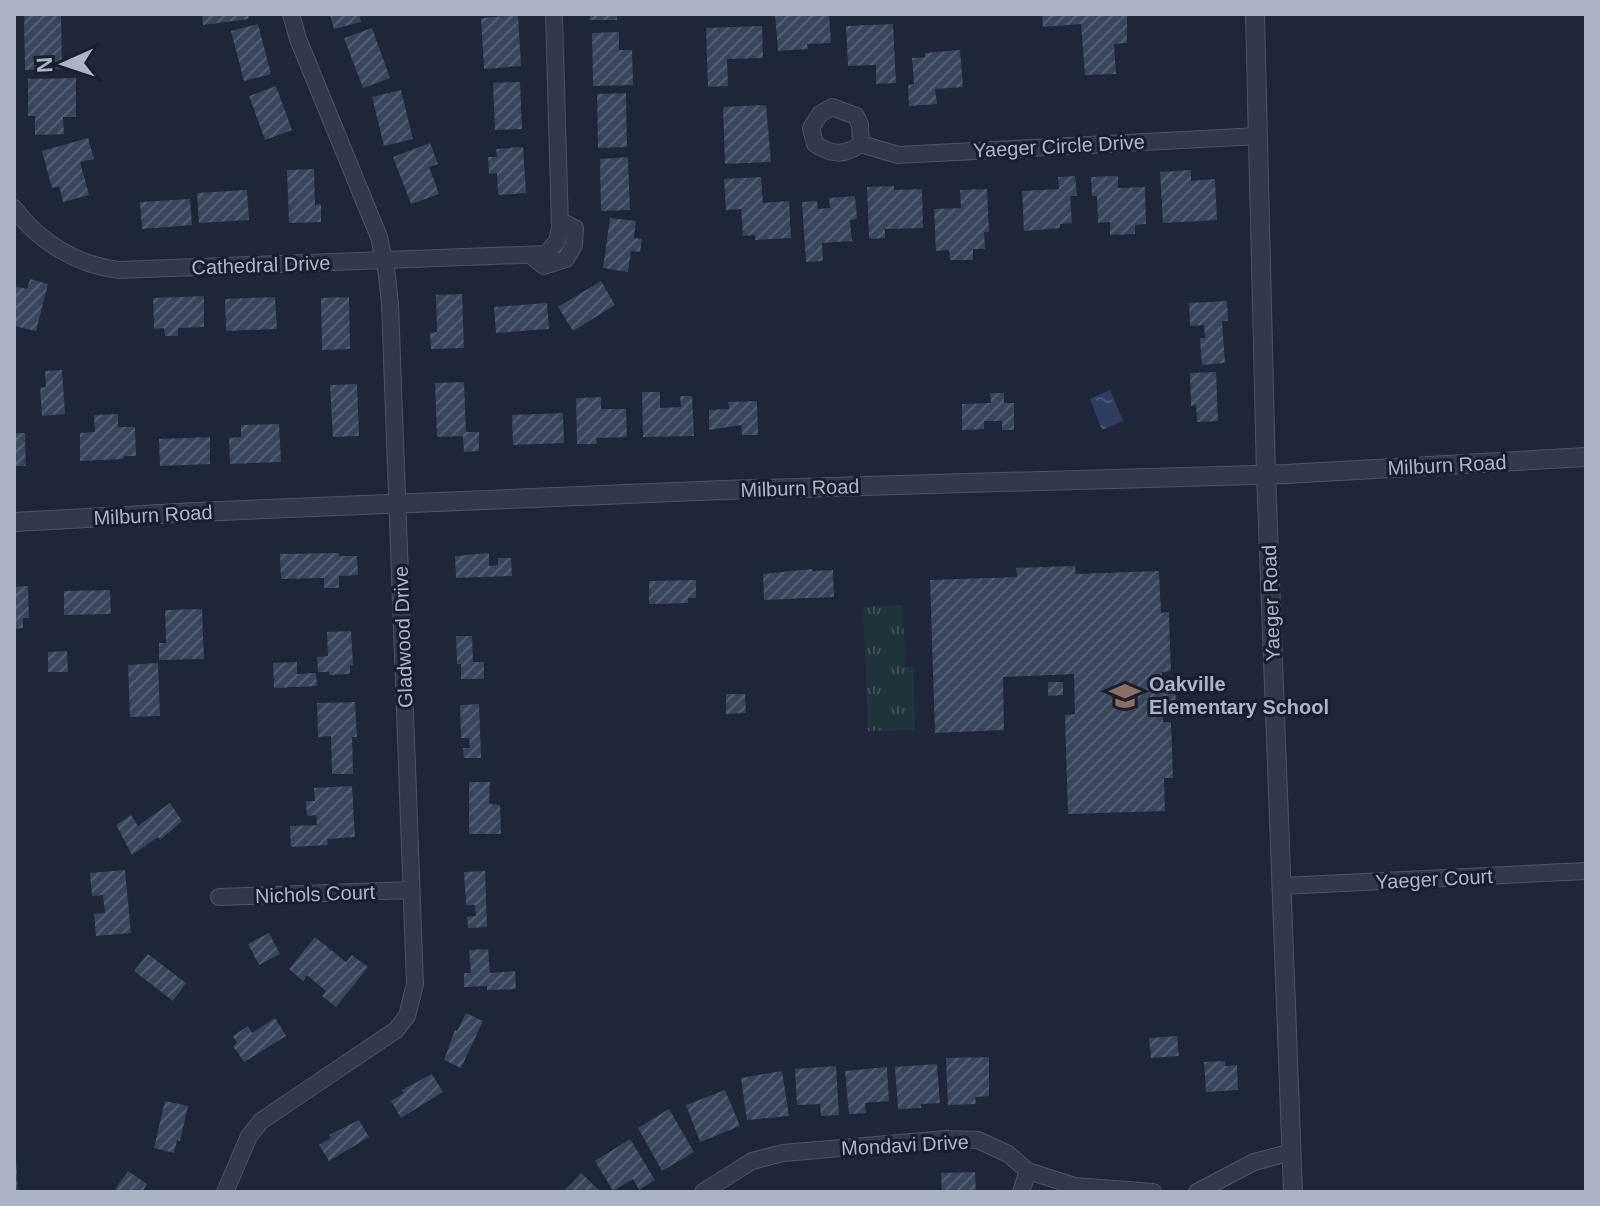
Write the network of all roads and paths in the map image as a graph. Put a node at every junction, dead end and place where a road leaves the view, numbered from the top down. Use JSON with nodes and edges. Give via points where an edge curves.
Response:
{"nodes":[{"id":1,"x":291,"y":14,"type":"edge"},
{"id":2,"x":554,"y":14,"type":"edge"},
{"id":3,"x":1255,"y":14,"type":"edge"},
{"id":4,"x":1259,"y":136,"type":"junction"},
{"id":5,"x":861,"y":144,"type":"dead end"},
{"id":6,"x":14,"y":208,"type":"edge"},
{"id":7,"x":385,"y":260,"type":"junction"},
{"id":8,"x":1586,"y":457,"type":"edge"},
{"id":9,"x":1266,"y":474,"type":"junction"},
{"id":10,"x":399,"y":503,"type":"junction"},
{"id":11,"x":14,"y":522,"type":"edge"},
{"id":12,"x":1586,"y":871,"type":"edge"},
{"id":13,"x":1282,"y":886,"type":"junction"},
{"id":14,"x":410,"y":890,"type":"junction"},
{"id":15,"x":219,"y":897,"type":"dead end"},
{"id":16,"x":1292,"y":1152,"type":"junction"},
{"id":17,"x":1028,"y":1171,"type":"junction"},
{"id":18,"x":225,"y":1192,"type":"edge"},
{"id":19,"x":703,"y":1192,"type":"edge"},
{"id":20,"x":1021,"y":1192,"type":"edge"},
{"id":21,"x":1153,"y":1192,"type":"edge"},
{"id":22,"x":1197,"y":1192,"type":"edge"},
{"id":23,"x":1293,"y":1192,"type":"edge"}],
"edges":[{"from":1,"to":7,"type":"street","name":"Gladwood Drive"},
{"from":2,"to":7,"type":"street","name":"Cathedral Drive","via":[[557,241],[546,254]]},
{"from":3,"to":4,"type":"street","name":"Yaeger Road"},
{"from":4,"to":5,"type":"street","name":"Yaeger Circle Drive","via":[[898,155]]},
{"from":4,"to":9,"type":"street","name":"Yaeger Road"},
{"from":6,"to":7,"type":"street","name":"Cathedral Drive","via":[[46,241],[103,268]]},
{"from":7,"to":10,"type":"street","name":"Gladwood Drive"},
{"from":8,"to":9,"type":"street","name":"Milburn Road"},
{"from":9,"to":10,"type":"street","name":"Milburn Road"},
{"from":9,"to":13,"type":"street","name":"Yaeger Road"},
{"from":10,"to":11,"type":"street","name":"Milburn Road"},
{"from":10,"to":14,"type":"street","name":"Gladwood Drive"},
{"from":12,"to":13,"type":"street","name":"Yaeger Court"},
{"from":13,"to":16,"type":"street","name":"Yaeger Road"},
{"from":14,"to":15,"type":"street","name":"Nichols Court"},
{"from":14,"to":18,"type":"street","name":"Gladwood Drive","via":[[415,984],[407,1016],[396,1030],[261,1121]]},
{"from":16,"to":22,"type":"street","via":[[1254,1162]]},
{"from":16,"to":23,"type":"street","name":"Yaeger Road"},
{"from":17,"to":19,"type":"street","name":"Mondavi Drive","via":[[978,1140],[946,1139],[783,1153],[752,1161]]},
{"from":17,"to":20,"type":"street"},
{"from":17,"to":21,"type":"street","name":"Mondavi Drive","via":[[1075,1186]]}]}
